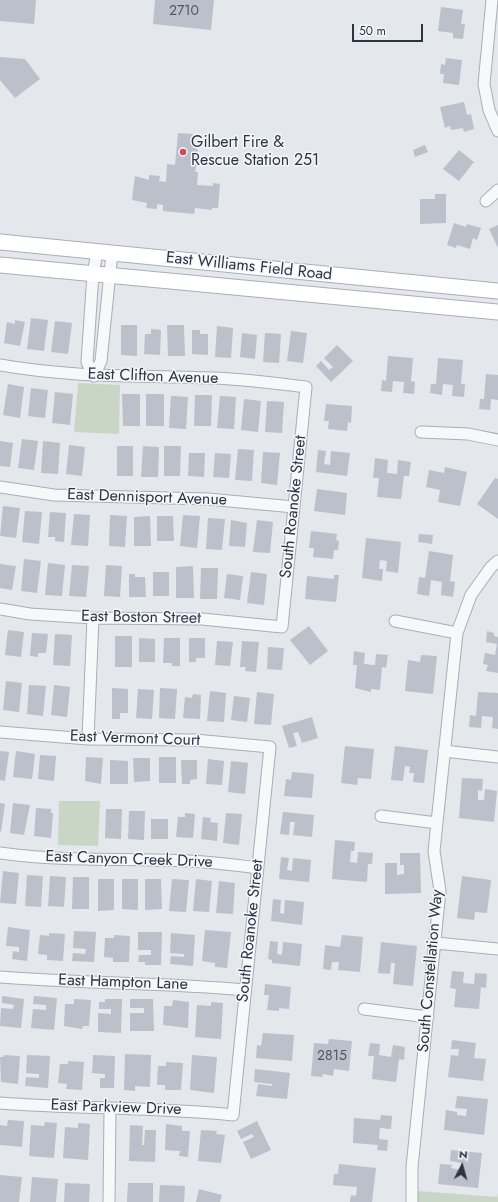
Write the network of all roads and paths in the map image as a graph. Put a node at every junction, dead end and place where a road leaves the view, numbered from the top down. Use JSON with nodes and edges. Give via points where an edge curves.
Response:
{"nodes":[{"id":1,"x":492,"y":0,"type":"edge"},
{"id":2,"x":493,"y":108,"type":"edge"},
{"id":3,"x":498,"y":131,"type":"edge"},
{"id":4,"x":498,"y":190,"type":"edge"},
{"id":5,"x":486,"y":201,"type":"dead end"},
{"id":6,"x":0,"y":242,"type":"edge"},
{"id":7,"x":97,"y":252,"type":"junction"},
{"id":8,"x":112,"y":253,"type":"junction"},
{"id":9,"x":0,"y":265,"type":"edge"},
{"id":10,"x":93,"y":274,"type":"junction"},
{"id":11,"x":109,"y":275,"type":"junction"},
{"id":12,"x":498,"y":291,"type":"edge"},
{"id":13,"x":498,"y":312,"type":"edge"},
{"id":14,"x":0,"y":365,"type":"edge"},
{"id":15,"x":94,"y":376,"type":"junction"},
{"id":16,"x":306,"y":387,"type":"joint"},
{"id":17,"x":421,"y":432,"type":"dead end"},
{"id":18,"x":498,"y":440,"type":"edge"},
{"id":19,"x":0,"y":487,"type":"edge"},
{"id":20,"x":294,"y":507,"type":"junction"},
{"id":21,"x":498,"y":561,"type":"edge"},
{"id":22,"x":0,"y":609,"type":"edge"},
{"id":23,"x":93,"y":618,"type":"junction"},
{"id":24,"x":396,"y":621,"type":"dead end"},
{"id":25,"x":282,"y":627,"type":"joint"},
{"id":26,"x":457,"y":633,"type":"junction"},
{"id":27,"x":0,"y":732,"type":"edge"},
{"id":28,"x":88,"y":739,"type":"junction"},
{"id":29,"x":270,"y":747,"type":"joint"},
{"id":30,"x":444,"y":751,"type":"junction"},
{"id":31,"x":498,"y":757,"type":"edge"},
{"id":32,"x":381,"y":816,"type":"dead end"},
{"id":33,"x":437,"y":823,"type":"junction"},
{"id":34,"x":0,"y":853,"type":"edge"},
{"id":35,"x":258,"y":868,"type":"junction"},
{"id":36,"x":436,"y":943,"type":"junction"},
{"id":37,"x":498,"y":949,"type":"edge"},
{"id":38,"x":0,"y":977,"type":"edge"},
{"id":39,"x":245,"y":990,"type":"junction"},
{"id":40,"x":364,"y":1009,"type":"dead end"},
{"id":41,"x":428,"y":1017,"type":"junction"},
{"id":42,"x":0,"y":1103,"type":"edge"},
{"id":43,"x":110,"y":1109,"type":"junction"},
{"id":44,"x":233,"y":1115,"type":"joint"},
{"id":45,"x":109,"y":1202,"type":"edge"},
{"id":46,"x":412,"y":1202,"type":"edge"}],
"edges":[{"from":1,"to":2,"type":"street","via":[[484,84]]},
{"from":2,"to":3,"type":"street"},
{"from":4,"to":5,"type":"street"},
{"from":6,"to":7,"type":"main road","name":"East Williams Field Road"},
{"from":7,"to":8,"type":"main road","name":"East Williams Field Road"},
{"from":7,"to":10,"type":"street"},
{"from":8,"to":11,"type":"street"},
{"from":8,"to":12,"type":"main road","name":"East Williams Field Road"},
{"from":9,"to":10,"type":"main road","name":"East Williams Field Road"},
{"from":10,"to":11,"type":"main road","name":"East Williams Field Road"},
{"from":10,"to":15,"type":"street","via":[[87,362]]},
{"from":11,"to":13,"type":"main road","name":"East Williams Field Road"},
{"from":11,"to":15,"type":"street","via":[[100,361]]},
{"from":14,"to":15,"type":"street","name":"East Clifton Avenue","via":[[51,373]]},
{"from":15,"to":16,"type":"street","name":"East Clifton Avenue","via":[[214,378]]},
{"from":16,"to":20,"type":"street","name":"South Roanoke Street"},
{"from":17,"to":18,"type":"street","via":[[468,434]]},
{"from":19,"to":20,"type":"street","name":"East Dennisport Avenue","via":[[54,495],[208,499]]},
{"from":20,"to":25,"type":"street","name":"South Roanoke Street"},
{"from":21,"to":26,"type":"street","name":"South Constellation Way","via":[[471,595]]},
{"from":22,"to":23,"type":"street","name":"East Boston Street","via":[[30,614]]},
{"from":23,"to":25,"type":"street","name":"East Boston Street","via":[[202,619]]},
{"from":23,"to":28,"type":"street"},
{"from":24,"to":26,"type":"street"},
{"from":26,"to":30,"type":"street","name":"South Constellation Way"},
{"from":27,"to":28,"type":"street","name":"East Vermont Court"},
{"from":28,"to":29,"type":"street","name":"East Vermont Court","via":[[195,740]]},
{"from":29,"to":35,"type":"street","name":"South Roanoke Street"},
{"from":30,"to":31,"type":"street"},
{"from":30,"to":33,"type":"street","name":"South Constellation Way"},
{"from":32,"to":33,"type":"street"},
{"from":33,"to":36,"type":"street","name":"South Constellation Way","via":[[434,851],[440,891]]},
{"from":34,"to":35,"type":"street","name":"East Canyon Creek Drive","via":[[123,861],[189,861]]},
{"from":35,"to":39,"type":"street","name":"South Roanoke Street"},
{"from":36,"to":37,"type":"street"},
{"from":36,"to":41,"type":"street","name":"South Constellation Way"},
{"from":38,"to":39,"type":"street","name":"East Hampton Lane","via":[[62,982],[183,984]]},
{"from":39,"to":44,"type":"street","name":"South Roanoke Street"},
{"from":40,"to":41,"type":"street"},
{"from":41,"to":46,"type":"street","name":"South Constellation Way","via":[[412,1167]]},
{"from":42,"to":43,"type":"street","name":"East Parkview Drive"},
{"from":43,"to":44,"type":"street","name":"East Parkview Drive","via":[[176,1109]]},
{"from":43,"to":45,"type":"street"}]}
